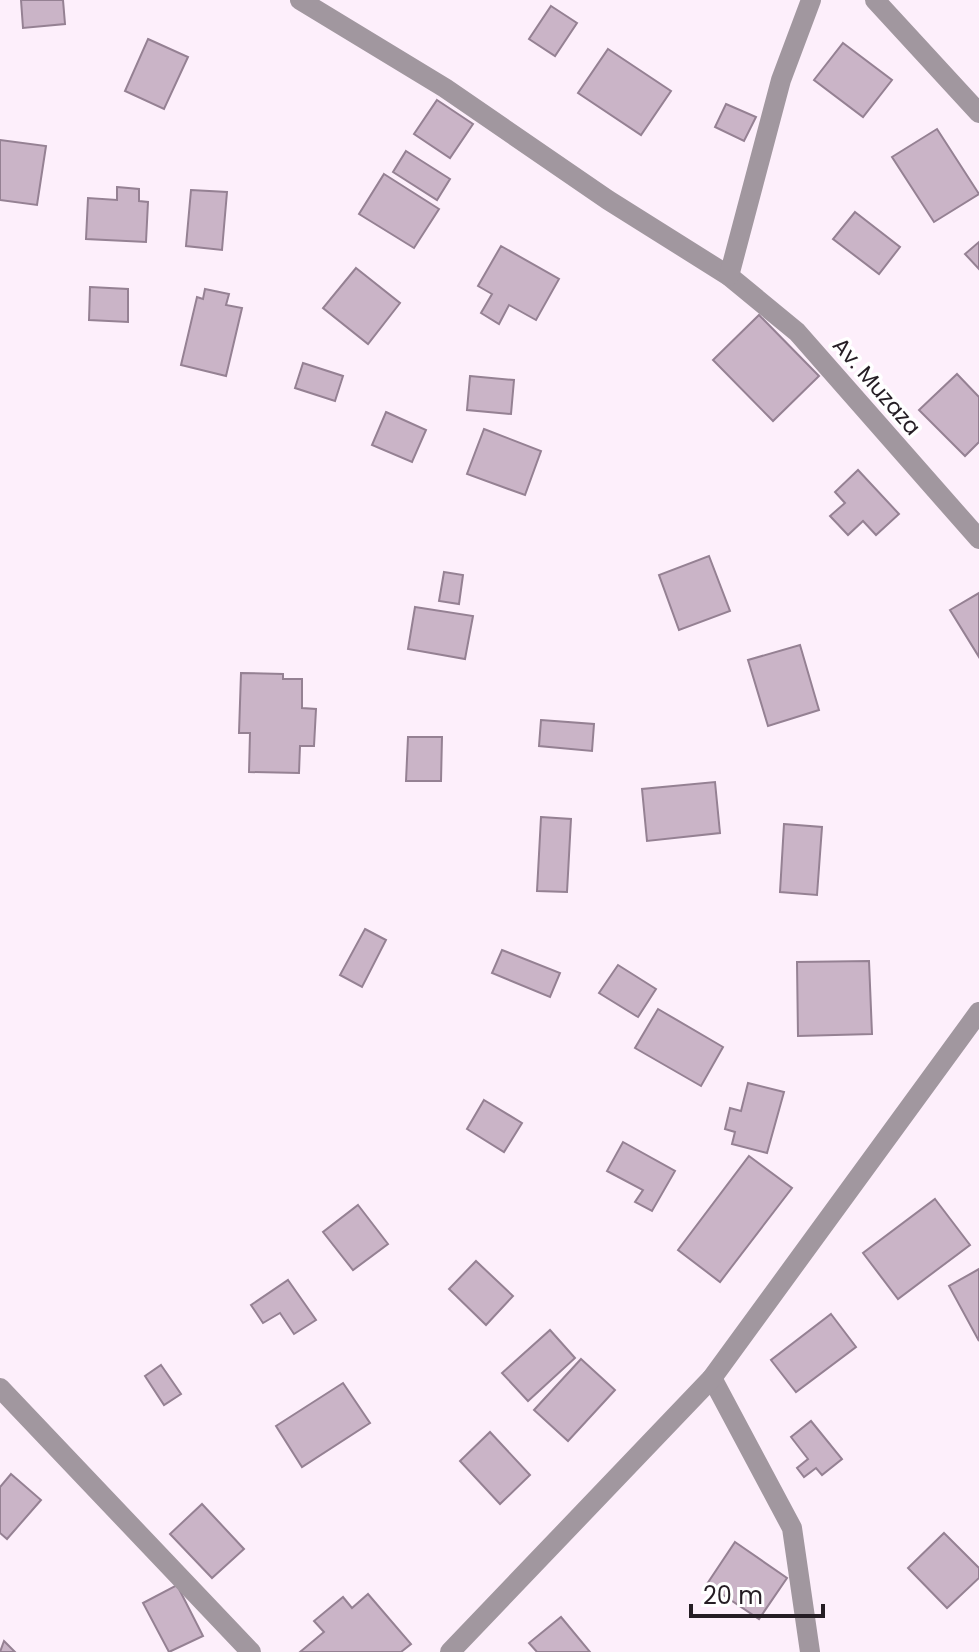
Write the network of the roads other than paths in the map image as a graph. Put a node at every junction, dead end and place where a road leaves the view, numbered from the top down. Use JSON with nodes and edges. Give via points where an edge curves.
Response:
{"nodes":[{"id":1,"x":300,"y":0,"type":"edge"},
{"id":2,"x":811,"y":0,"type":"edge"},
{"id":3,"x":875,"y":0,"type":"edge"},
{"id":4,"x":979,"y":113,"type":"edge"},
{"id":5,"x":729,"y":276,"type":"junction"},
{"id":6,"x":979,"y":539,"type":"edge"},
{"id":7,"x":979,"y":1012,"type":"edge"},
{"id":8,"x":712,"y":1378,"type":"junction"},
{"id":9,"x":0,"y":1388,"type":"edge"},
{"id":10,"x":251,"y":1652,"type":"edge"},
{"id":11,"x":450,"y":1652,"type":"edge"},
{"id":12,"x":810,"y":1652,"type":"edge"}],
"edges":[{"from":1,"to":5,"type":"street","name":"Av. Muzaza","via":[[445,88]]},
{"from":2,"to":5,"type":"street","via":[[781,80]]},
{"from":3,"to":4,"type":"street"},
{"from":5,"to":6,"type":"street","name":"Av. Muzaza","via":[[797,332]]},
{"from":7,"to":8,"type":"street"},
{"from":8,"to":11,"type":"street"},
{"from":8,"to":12,"type":"street","via":[[792,1528]]},
{"from":9,"to":10,"type":"street"}]}
